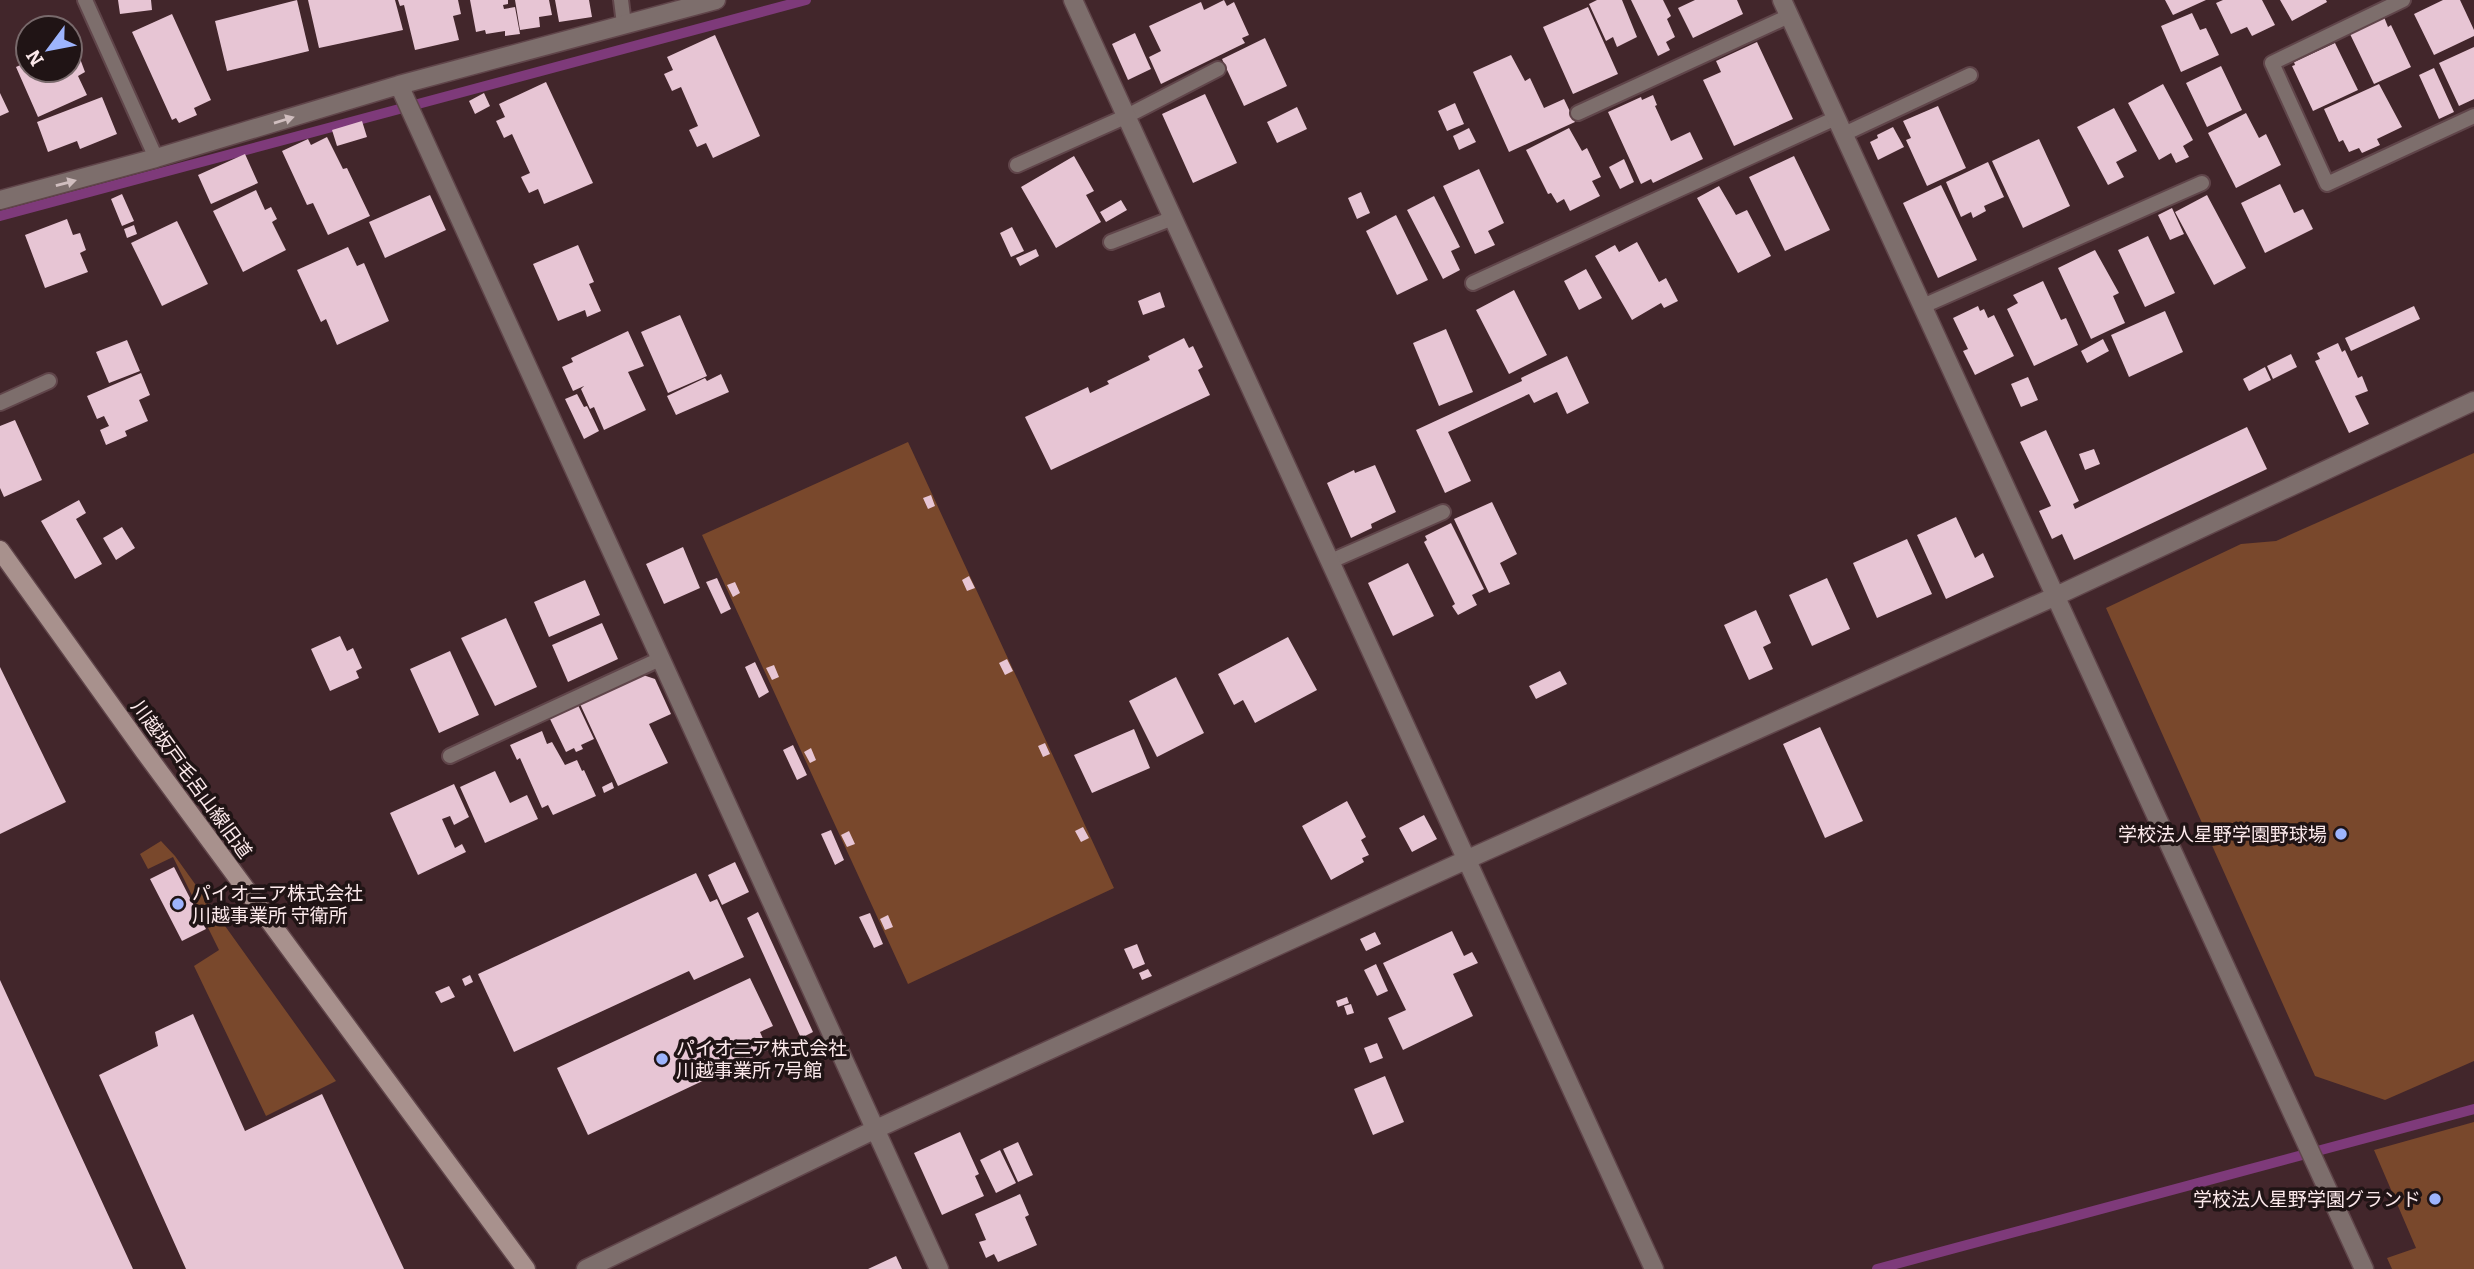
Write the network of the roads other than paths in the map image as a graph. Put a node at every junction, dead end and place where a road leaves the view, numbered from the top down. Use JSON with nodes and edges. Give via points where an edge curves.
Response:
{"nodes":[{"id":1,"x":85,"y":0,"type":"edge"},
{"id":2,"x":621,"y":0,"type":"edge"},
{"id":3,"x":716,"y":0,"type":"edge"},
{"id":4,"x":1073,"y":0,"type":"edge"},
{"id":5,"x":2403,"y":0,"type":"edge"},
{"id":6,"x":1786,"y":8,"type":"edge"},
{"id":7,"x":624,"y":24,"type":"junction"},
{"id":8,"x":1218,"y":69,"type":"dead end"},
{"id":9,"x":1970,"y":75,"type":"dead end"},
{"id":10,"x":399,"y":85,"type":"junction"},
{"id":11,"x":1578,"y":113,"type":"dead end"},
{"id":12,"x":1127,"y":116,"type":"junction"},
{"id":13,"x":2474,"y":116,"type":"edge"},
{"id":14,"x":1840,"y":126,"type":"junction"},
{"id":15,"x":156,"y":158,"type":"junction"},
{"id":16,"x":1017,"y":165,"type":"dead end"},
{"id":17,"x":2202,"y":183,"type":"dead end"},
{"id":18,"x":0,"y":200,"type":"edge"},
{"id":19,"x":1173,"y":218,"type":"junction"},
{"id":20,"x":1111,"y":242,"type":"dead end"},
{"id":21,"x":1473,"y":284,"type":"dead end"},
{"id":22,"x":1923,"y":306,"type":"junction"},
{"id":23,"x":49,"y":381,"type":"dead end"},
{"id":24,"x":2474,"y":401,"type":"edge"},
{"id":25,"x":0,"y":404,"type":"edge"},
{"id":26,"x":1443,"y":512,"type":"dead end"},
{"id":27,"x":0,"y":550,"type":"edge"},
{"id":28,"x":1331,"y":561,"type":"junction"},
{"id":29,"x":2056,"y":596,"type":"junction"},
{"id":30,"x":660,"y":659,"type":"junction"},
{"id":31,"x":450,"y":756,"type":"dead end"},
{"id":32,"x":1468,"y":859,"type":"junction"},
{"id":33,"x":876,"y":1129,"type":"junction"},
{"id":34,"x":526,"y":1269,"type":"edge"},
{"id":35,"x":586,"y":1269,"type":"edge"},
{"id":36,"x":939,"y":1269,"type":"edge"},
{"id":37,"x":1654,"y":1269,"type":"edge"},
{"id":38,"x":2364,"y":1269,"type":"edge"}],
"edges":[{"from":1,"to":15,"type":"lane"},
{"from":2,"to":7,"type":"lane"},
{"from":3,"to":7,"type":"street"},
{"from":4,"to":12,"type":"street"},
{"from":5,"to":13,"type":"lane","via":[[2272,63],[2327,184]]},
{"from":6,"to":11,"type":"lane"},
{"from":6,"to":14,"type":"street"},
{"from":7,"to":10,"type":"street"},
{"from":8,"to":12,"type":"lane"},
{"from":9,"to":14,"type":"lane"},
{"from":15,"to":10,"type":"street","one_way":true},
{"from":10,"to":30,"type":"street"},
{"from":12,"to":16,"type":"lane"},
{"from":12,"to":19,"type":"street"},
{"from":14,"to":21,"type":"lane"},
{"from":14,"to":22,"type":"street"},
{"from":18,"to":15,"type":"street","one_way":true},
{"from":17,"to":22,"type":"lane"},
{"from":19,"to":20,"type":"lane"},
{"from":19,"to":28,"type":"street"},
{"from":22,"to":29,"type":"street"},
{"from":23,"to":25,"type":"lane"},
{"from":24,"to":29,"type":"street"},
{"from":26,"to":28,"type":"lane"},
{"from":27,"to":34,"type":"street","name":"川越坂戸毛呂山線旧道"},
{"from":28,"to":32,"type":"street"},
{"from":29,"to":32,"type":"street"},
{"from":29,"to":38,"type":"street"},
{"from":30,"to":31,"type":"lane"},
{"from":30,"to":33,"type":"street"},
{"from":32,"to":33,"type":"street"},
{"from":32,"to":37,"type":"street"},
{"from":33,"to":35,"type":"street"},
{"from":33,"to":36,"type":"street"}]}
